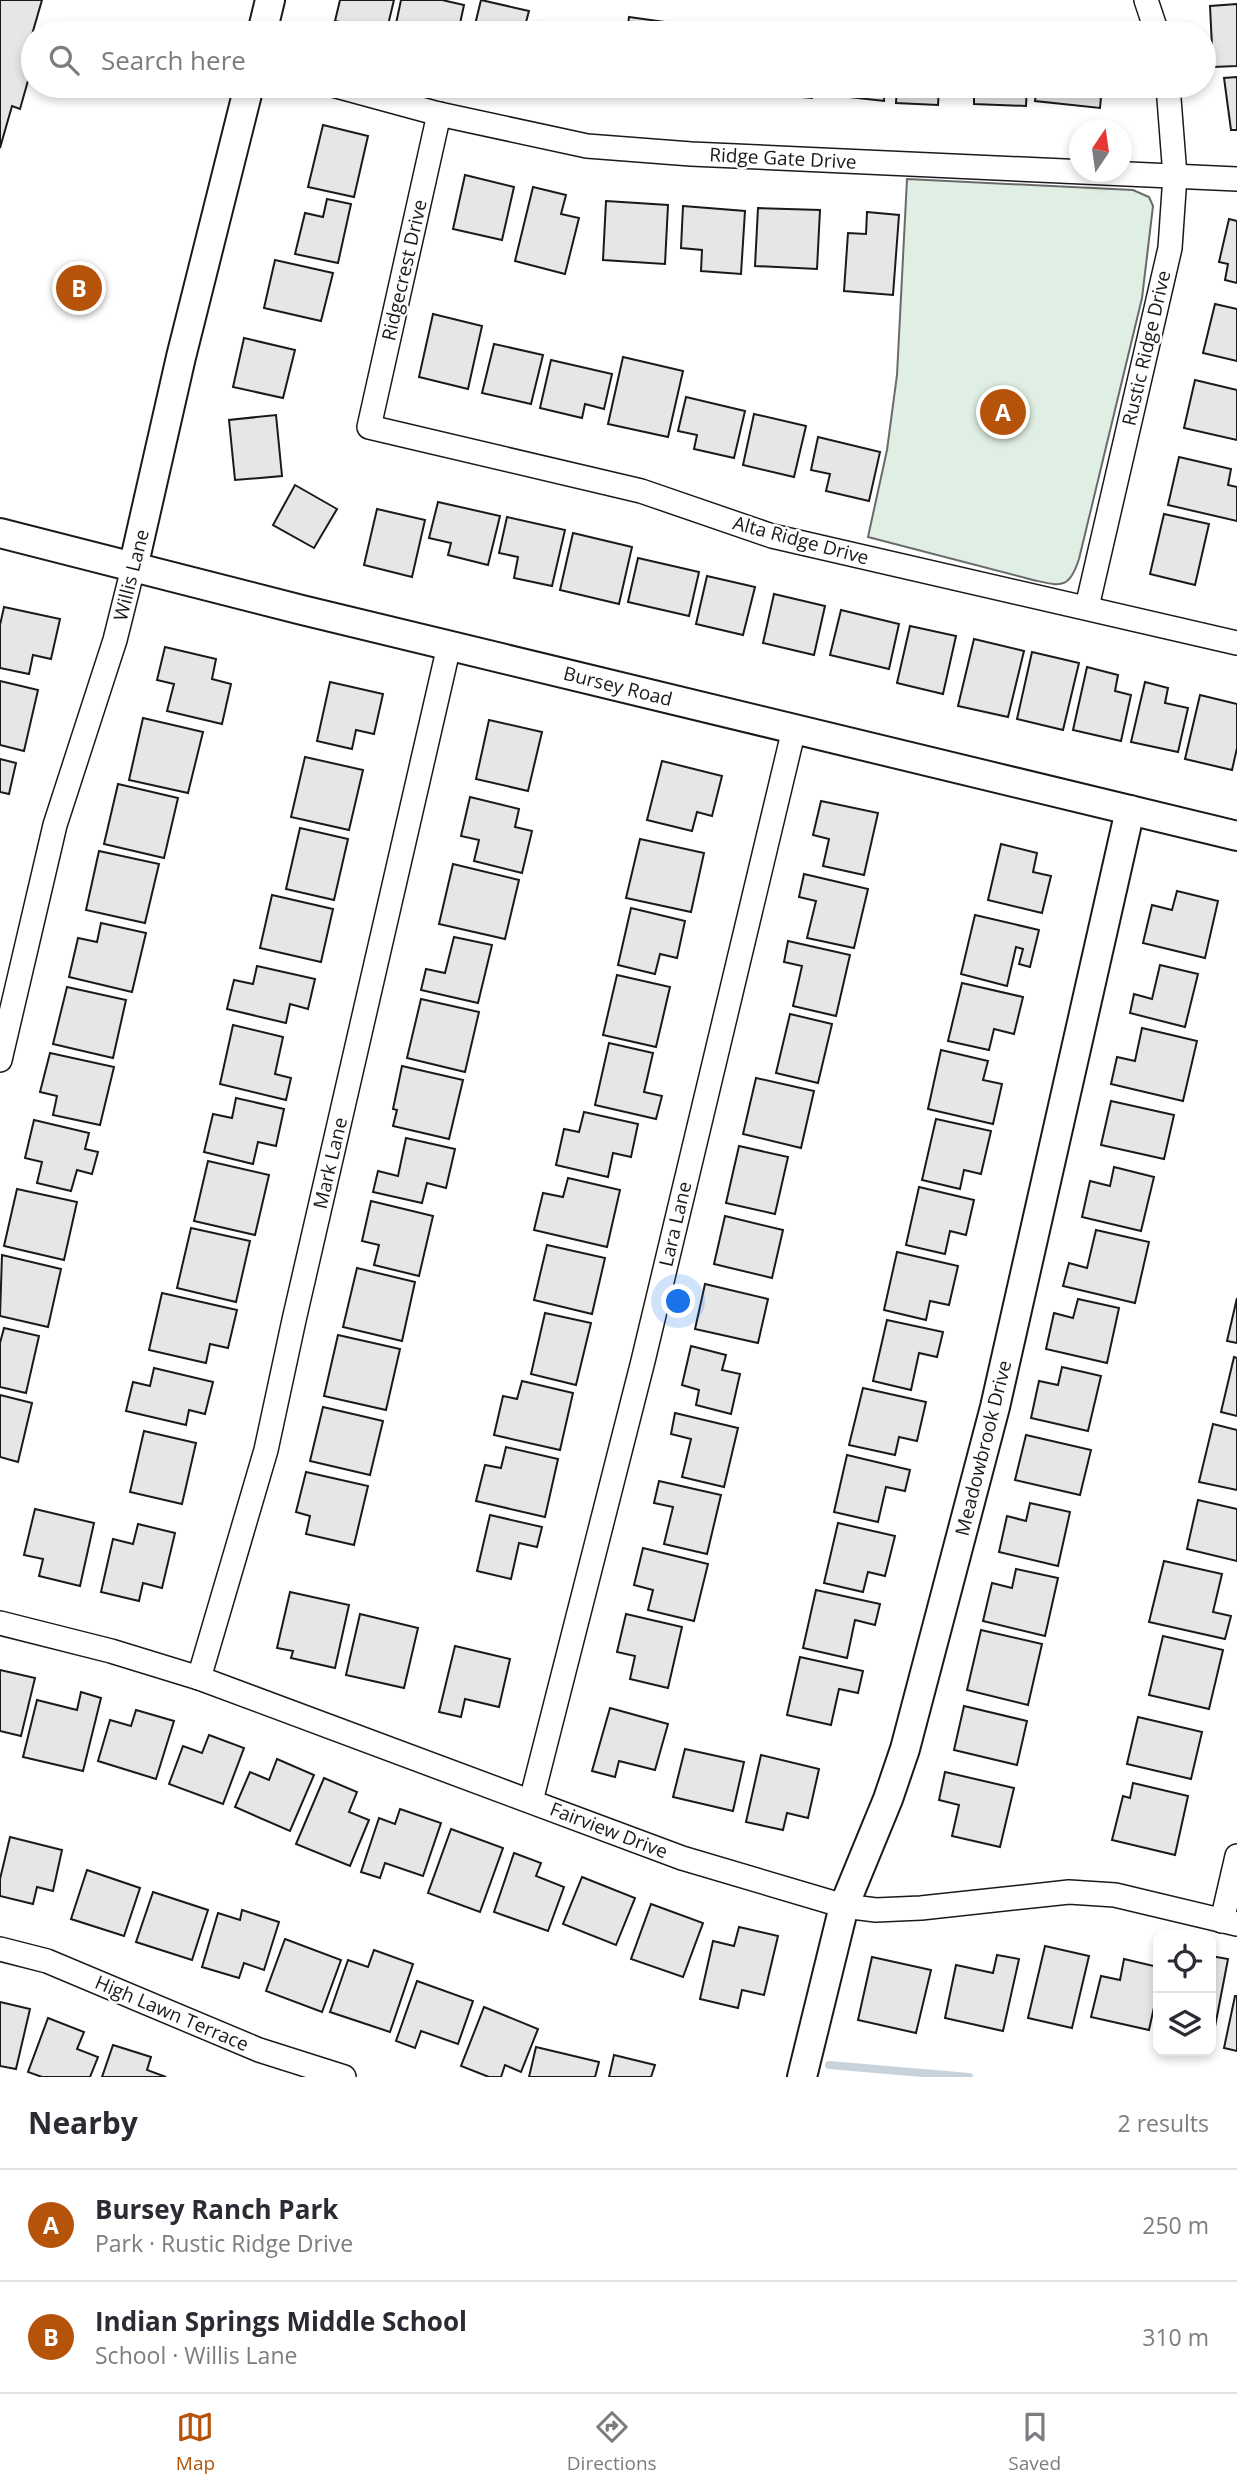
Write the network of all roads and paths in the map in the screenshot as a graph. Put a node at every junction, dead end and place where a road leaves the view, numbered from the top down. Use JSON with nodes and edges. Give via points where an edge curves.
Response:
{"nodes":[{"id":1,"x":270,"y":0,"type":"edge"},
{"id":2,"x":1146,"y":0,"type":"edge"},
{"id":3,"x":265,"y":21,"type":"edge"},
{"id":4,"x":1153,"y":21,"type":"edge"},
{"id":5,"x":246,"y":98,"type":"edge"},
{"id":6,"x":380,"y":98,"type":"edge"},
{"id":7,"x":1169,"y":98,"type":"edge"},
{"id":8,"x":439,"y":114,"type":"junction"},
{"id":9,"x":1175,"y":176,"type":"junction"},
{"id":10,"x":1237,"y":179,"type":"edge"},
{"id":11,"x":369,"y":426,"type":"joint"},
{"id":12,"x":0,"y":533,"type":"edge"},
{"id":13,"x":133,"y":568,"type":"junction"},
{"id":14,"x":1087,"y":607,"type":"junction"},
{"id":15,"x":1237,"y":643,"type":"edge"},
{"id":16,"x":449,"y":646,"type":"junction"},
{"id":17,"x":794,"y":729,"type":"junction"},
{"id":18,"x":1130,"y":810,"type":"junction"},
{"id":19,"x":1237,"y":836,"type":"edge"},
{"id":20,"x":0,"y":1060,"type":"edge"},
{"id":21,"x":0,"y":1623,"type":"edge"},
{"id":22,"x":199,"y":1678,"type":"junction"},
{"id":23,"x":531,"y":1801,"type":"junction"},
{"id":24,"x":1237,"y":1856,"type":"edge"},
{"id":25,"x":844,"y":1906,"type":"junction"},
{"id":26,"x":1229,"y":1922,"type":"edge"},
{"id":27,"x":0,"y":1949,"type":"edge"},
{"id":28,"x":344,"y":2077,"type":"edge"},
{"id":29,"x":802,"y":2077,"type":"edge"}],
"edges":[{"from":1,"to":3,"type":"street"},
{"from":2,"to":4,"type":"street"},
{"from":5,"to":13,"type":"street","name":"Willis Lane"},
{"from":6,"to":8,"type":"street","name":"Ridge Gate Drive"},
{"from":7,"to":9,"type":"street","name":"Rustic Ridge Drive"},
{"from":8,"to":9,"type":"street","name":"Ridge Gate Drive","via":[[587,146]]},
{"from":8,"to":11,"type":"street","name":"Ridgecrest Drive"},
{"from":9,"to":10,"type":"street","name":"Ridge Gate Drive"},
{"from":9,"to":14,"type":"street","name":"Rustic Ridge Drive","via":[[1170,248]]},
{"from":11,"to":14,"type":"street","name":"Alta Ridge Drive","via":[[641,491],[772,536]]},
{"from":12,"to":13,"type":"street","name":"Bursey Road"},
{"from":13,"to":16,"type":"street","name":"Bursey Road"},
{"from":13,"to":20,"type":"street","name":"Willis Lane","via":[[115,640],[55,825]]},
{"from":14,"to":15,"type":"street","name":"Alta Ridge Drive"},
{"from":16,"to":17,"type":"street","name":"Bursey Road"},
{"from":16,"to":22,"type":"street","name":"Mark Lane","via":[[266,1450]]},
{"from":17,"to":18,"type":"street","name":"Bursey Road"},
{"from":17,"to":23,"type":"street","name":"Lara Lane","via":[[643,1362]]},
{"from":18,"to":19,"type":"street","name":"Bursey Road"},
{"from":18,"to":25,"type":"street","name":"Meadowbrook Drive","via":[[995,1407],[905,1749]]},
{"from":21,"to":22,"type":"street","name":"Fairview Drive"},
{"from":22,"to":23,"type":"street","name":"Fairview Drive"},
{"from":23,"to":25,"type":"street","name":"Fairview Drive","via":[[682,1858]]},
{"from":24,"to":26,"type":"street"},
{"from":25,"to":26,"type":"street","name":"Fairview Drive","via":[[921,1908],[1069,1892],[1115,1895]]},
{"from":25,"to":29,"type":"street","name":"Meadowbrook Drive"},
{"from":27,"to":28,"type":"street","name":"High Lawn Terrace","via":[[47,1961],[259,2050]]}]}
